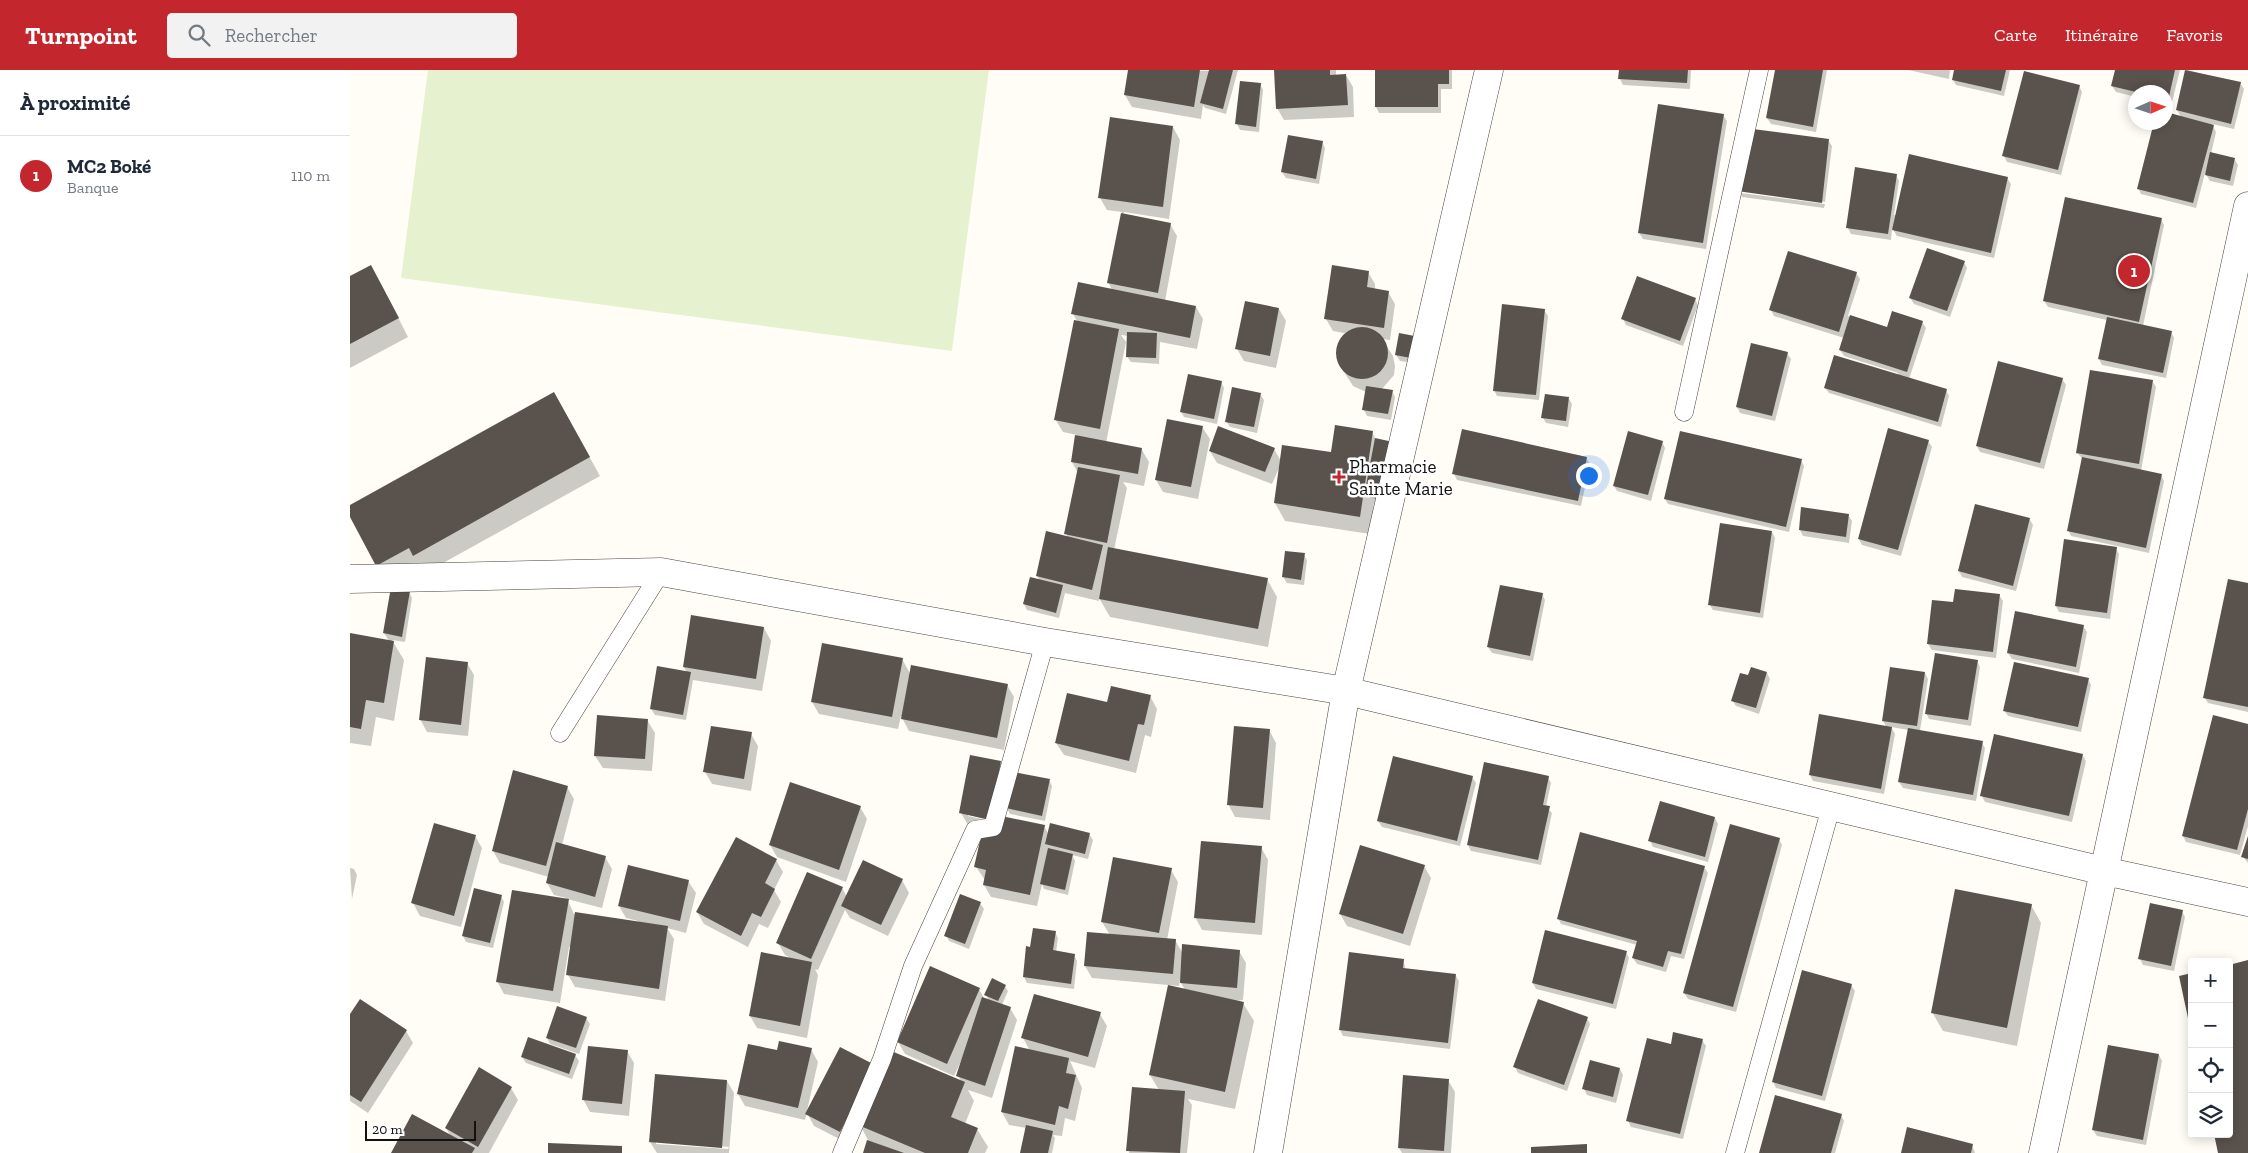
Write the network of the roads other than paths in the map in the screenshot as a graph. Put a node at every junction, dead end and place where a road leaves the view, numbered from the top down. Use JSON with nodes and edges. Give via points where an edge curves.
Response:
{"nodes":[{"id":1,"x":1488,"y":70,"type":"edge"},
{"id":2,"x":1759,"y":70,"type":"edge"},
{"id":3,"x":2248,"y":206,"type":"edge"},
{"id":4,"x":1684,"y":412,"type":"dead end"},
{"id":5,"x":661,"y":572,"type":"junction"},
{"id":6,"x":350,"y":579,"type":"edge"},
{"id":7,"x":1045,"y":642,"type":"junction"},
{"id":8,"x":1346,"y":691,"type":"junction"},
{"id":9,"x":560,"y":733,"type":"dead end"},
{"id":10,"x":1831,"y":807,"type":"junction"},
{"id":11,"x":2104,"y":871,"type":"junction"},
{"id":12,"x":2248,"y":902,"type":"edge"},
{"id":13,"x":842,"y":1153,"type":"edge"},
{"id":14,"x":1268,"y":1153,"type":"edge"},
{"id":15,"x":1735,"y":1153,"type":"edge"},
{"id":16,"x":2043,"y":1153,"type":"edge"}],
"edges":[{"from":1,"to":8,"type":"street"},
{"from":2,"to":4,"type":"lane"},
{"from":3,"to":11,"type":"street"},
{"from":5,"to":6,"type":"street"},
{"from":5,"to":7,"type":"street"},
{"from":5,"to":9,"type":"lane"},
{"from":7,"to":8,"type":"street"},
{"from":7,"to":13,"type":"lane","via":[[992,827],[975,830],[913,966],[882,1058]]},
{"from":8,"to":10,"type":"street"},
{"from":8,"to":14,"type":"street"},
{"from":10,"to":11,"type":"street"},
{"from":10,"to":15,"type":"lane"},
{"from":11,"to":12,"type":"street"},
{"from":11,"to":16,"type":"street"}]}
